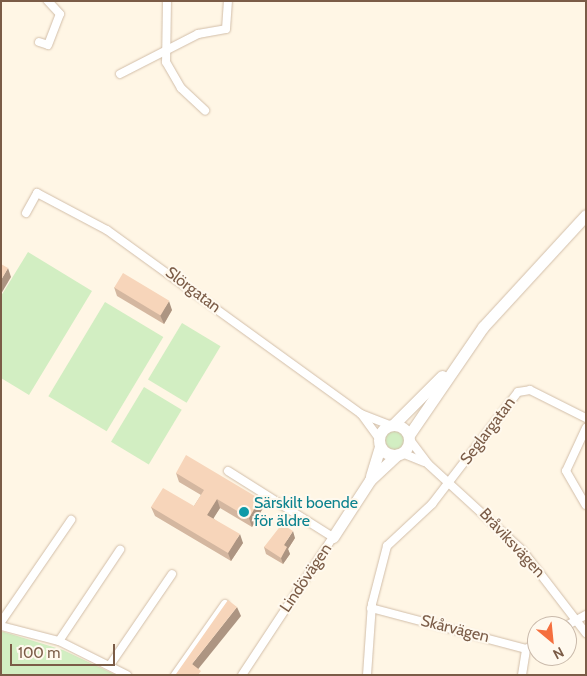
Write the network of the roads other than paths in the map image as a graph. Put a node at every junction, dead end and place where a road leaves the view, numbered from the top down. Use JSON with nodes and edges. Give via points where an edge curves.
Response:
{"nodes":[{"id":1,"x":48,"y":1,"type":"edge"},
{"id":2,"x":168,"y":1,"type":"edge"},
{"id":3,"x":228,"y":1,"type":"edge"},
{"id":4,"x":39,"y":42,"type":"dead end"},
{"id":5,"x":166,"y":49,"type":"junction"},
{"id":6,"x":120,"y":74,"type":"dead end"},
{"id":7,"x":205,"y":110,"type":"dead end"},
{"id":8,"x":26,"y":213,"type":"dead end"},
{"id":9,"x":586,"y":215,"type":"edge"},
{"id":10,"x":472,"y":342,"type":"junction"},
{"id":11,"x":361,"y":414,"type":"junction"},
{"id":12,"x":586,"y":418,"type":"edge"},
{"id":13,"x":392,"y":424,"type":"junction"},
{"id":14,"x":586,"y":428,"type":"edge"},
{"id":15,"x":410,"y":438,"type":"junction"},
{"id":16,"x":380,"y":442,"type":"junction"},
{"id":17,"x":399,"y":454,"type":"junction"},
{"id":18,"x":428,"y":464,"type":"junction"},
{"id":19,"x":228,"y":472,"type":"dead end"},
{"id":20,"x":370,"y":480,"type":"junction"},
{"id":21,"x":450,"y":482,"type":"junction"},
{"id":22,"x":586,"y":505,"type":"edge"},
{"id":23,"x":71,"y":520,"type":"dead end"},
{"id":24,"x":333,"y":537,"type":"junction"},
{"id":25,"x":120,"y":550,"type":"dead end"},
{"id":26,"x":172,"y":574,"type":"dead end"},
{"id":27,"x":225,"y":604,"type":"edge"},
{"id":28,"x":371,"y":608,"type":"junction"},
{"id":29,"x":586,"y":615,"type":"edge"},
{"id":30,"x":578,"y":619,"type":"junction"},
{"id":31,"x":1,"y":622,"type":"edge"},
{"id":32,"x":1,"y":626,"type":"edge"},
{"id":33,"x":586,"y":633,"type":"edge"},
{"id":34,"x":59,"y":641,"type":"junction"},
{"id":35,"x":526,"y":649,"type":"joint"},
{"id":36,"x":110,"y":665,"type":"junction"},
{"id":37,"x":127,"y":675,"type":"edge"},
{"id":38,"x":175,"y":675,"type":"edge"},
{"id":39,"x":242,"y":675,"type":"edge"},
{"id":40,"x":367,"y":675,"type":"edge"},
{"id":41,"x":522,"y":675,"type":"edge"}],
"edges":[{"from":1,"to":4,"type":"street","via":[[60,14],[48,45]]},
{"from":2,"to":5,"type":"street"},
{"from":3,"to":5,"type":"street","via":[[226,29],[198,34]]},
{"from":5,"to":6,"type":"street"},
{"from":5,"to":7,"type":"street","via":[[172,76]]},
{"from":8,"to":11,"type":"street","name":"Slörgatan","via":[[37,193],[107,230]]},
{"from":9,"to":10,"type":"main road"},
{"from":10,"to":13,"type":"main road"},
{"from":10,"to":15,"type":"main road"},
{"from":11,"to":13,"type":"street","name":"Slörgatan"},
{"from":11,"to":16,"type":"street","name":"Slörgatan"},
{"from":12,"to":21,"type":"street","name":"Seglargatan","via":[[524,389]]},
{"from":13,"to":15,"type":"main road"},
{"from":13,"to":16,"type":"main road"},
{"from":14,"to":22,"type":"street","via":[[566,471]]},
{"from":15,"to":17,"type":"main road","name":"Lindövägen"},
{"from":15,"to":18,"type":"street","name":"Bråviksvägen"},
{"from":16,"to":17,"type":"main road"},
{"from":16,"to":20,"type":"main road","name":"Lindövägen"},
{"from":17,"to":18,"type":"street","name":"Bråviksvägen"},
{"from":17,"to":20,"type":"main road","name":"Lindövägen"},
{"from":18,"to":21,"type":"street","name":"Bråviksvägen"},
{"from":19,"to":24,"type":"street"},
{"from":20,"to":24,"type":"main road","name":"Lindövägen"},
{"from":21,"to":28,"type":"street","via":[[387,546]]},
{"from":21,"to":30,"type":"street","name":"Bråviksvägen","via":[[522,550]]},
{"from":23,"to":31,"type":"street"},
{"from":24,"to":39,"type":"street","name":"Lindövägen"},
{"from":25,"to":34,"type":"street"},
{"from":26,"to":36,"type":"street"},
{"from":27,"to":38,"type":"street"},
{"from":28,"to":35,"type":"street","name":"Skårvägen"},
{"from":28,"to":40,"type":"street"},
{"from":29,"to":30,"type":"street"},
{"from":30,"to":33,"type":"street","name":"Bråviksvägen"},
{"from":32,"to":34,"type":"street"},
{"from":34,"to":36,"type":"street"},
{"from":35,"to":41,"type":"street"},
{"from":36,"to":37,"type":"street"}]}
